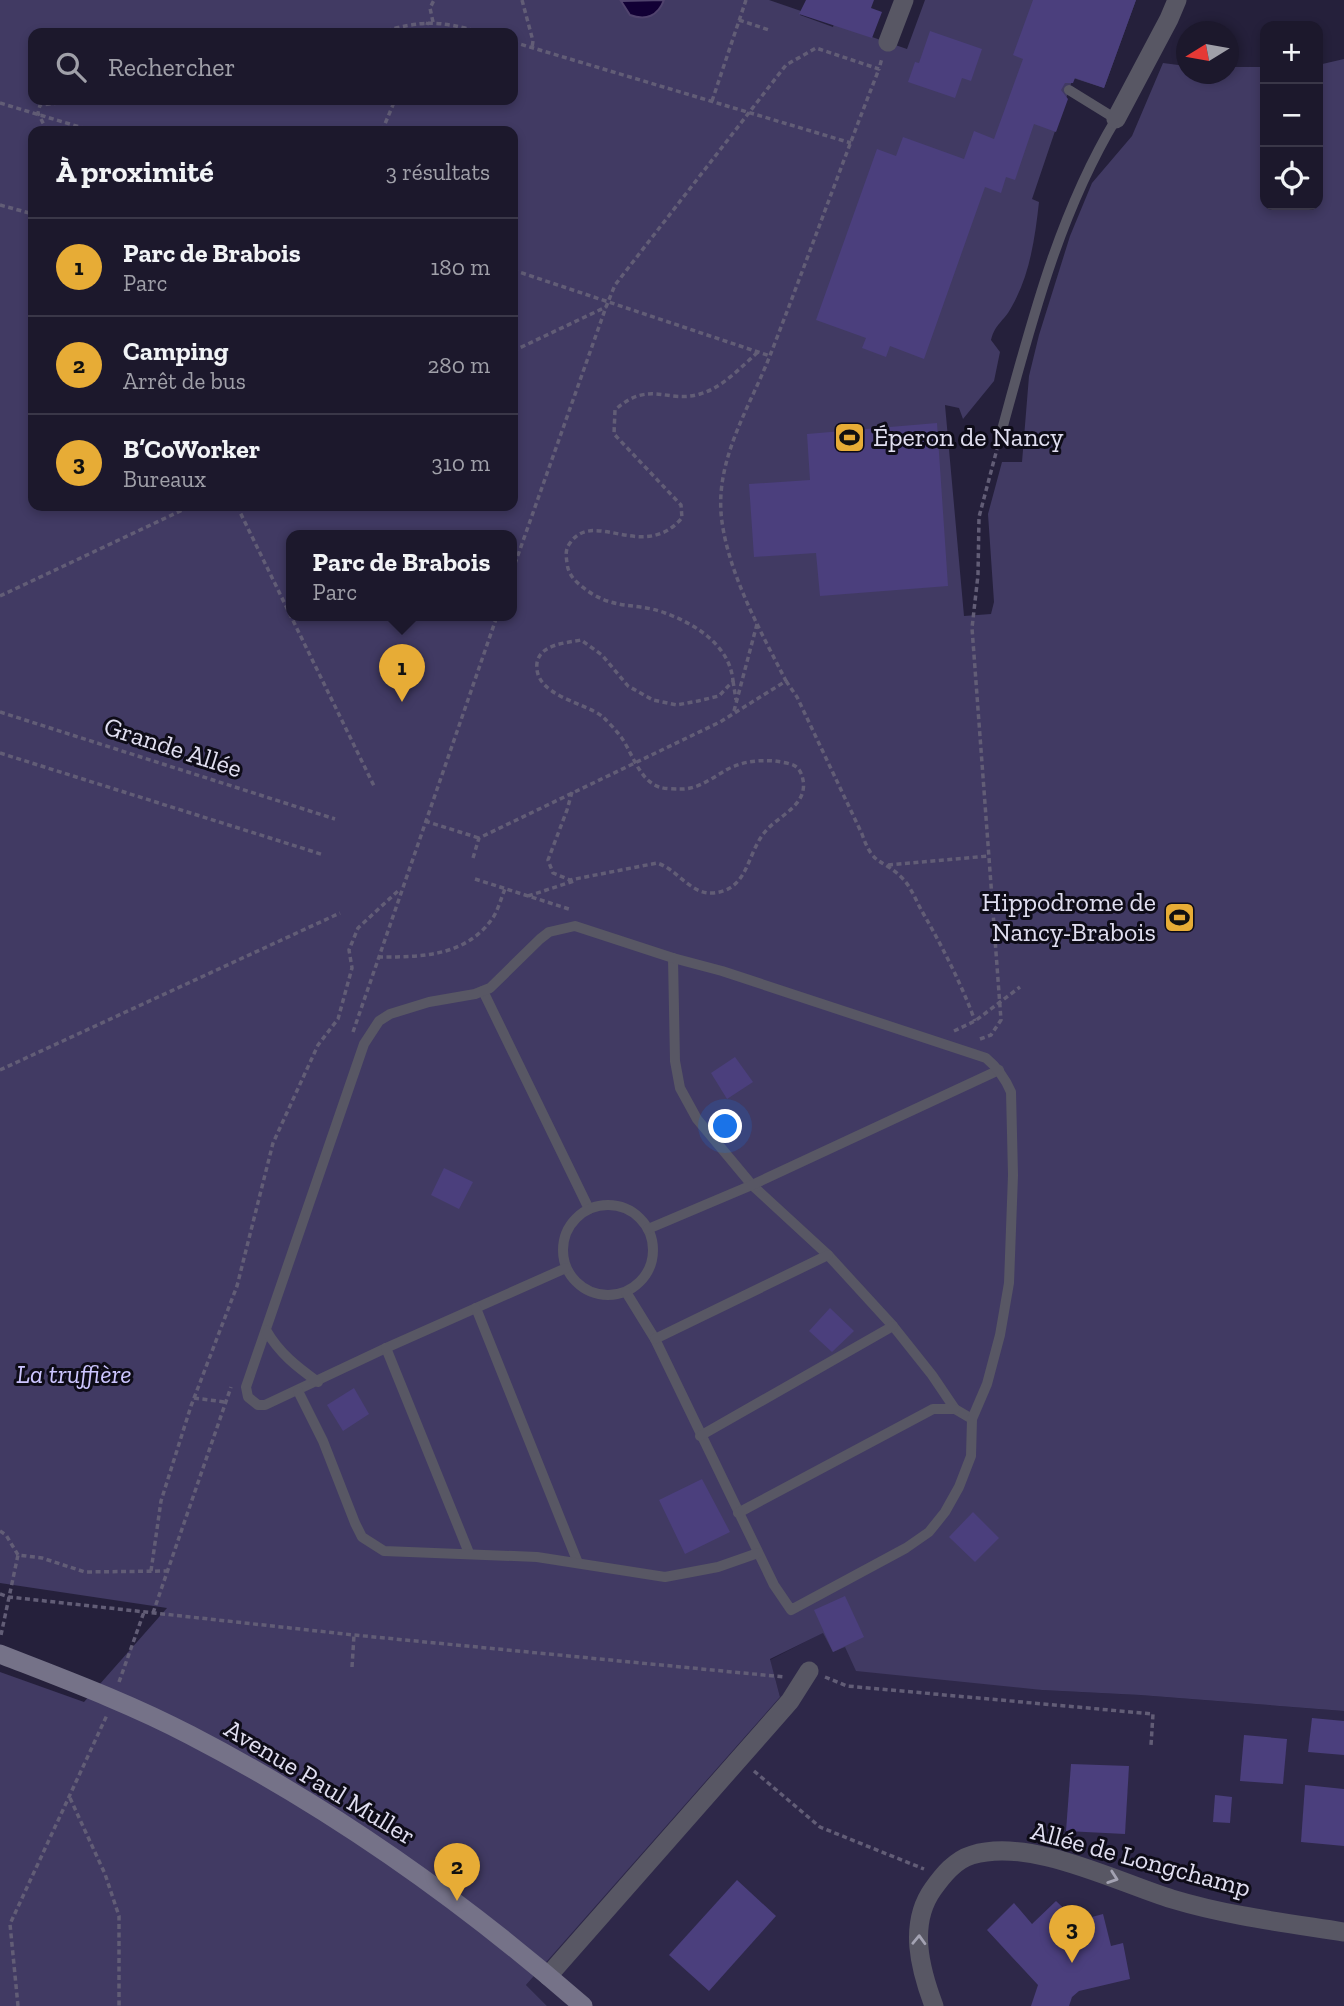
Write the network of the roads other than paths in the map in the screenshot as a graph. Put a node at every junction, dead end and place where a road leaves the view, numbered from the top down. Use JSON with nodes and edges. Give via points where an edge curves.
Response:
{"nodes":[{"id":1,"x":904,"y":0,"type":"edge"},
{"id":2,"x":1177,"y":0,"type":"edge"},
{"id":3,"x":888,"y":42,"type":"road end"},
{"id":4,"x":1069,"y":90,"type":"dead end"},
{"id":5,"x":1116,"y":119,"type":"junction"},
{"id":6,"x":1000,"y":437,"type":"road end"},
{"id":7,"x":673,"y":958,"type":"junction"},
{"id":8,"x":483,"y":991,"type":"junction"},
{"id":9,"x":999,"y":1070,"type":"junction"},
{"id":10,"x":752,"y":1185,"type":"junction"},
{"id":11,"x":589,"y":1209,"type":"junction"},
{"id":12,"x":648,"y":1229,"type":"junction"},
{"id":13,"x":828,"y":1255,"type":"junction"},
{"id":14,"x":566,"y":1268,"type":"junction"},
{"id":15,"x":626,"y":1292,"type":"junction"},
{"id":16,"x":476,"y":1308,"type":"junction"},
{"id":17,"x":893,"y":1326,"type":"junction"},
{"id":18,"x":266,"y":1330,"type":"junction"},
{"id":19,"x":655,"y":1339,"type":"junction"},
{"id":20,"x":386,"y":1348,"type":"junction"},
{"id":21,"x":318,"y":1381,"type":"junction"},
{"id":22,"x":298,"y":1391,"type":"junction"},
{"id":23,"x":955,"y":1409,"type":"junction"},
{"id":24,"x":972,"y":1419,"type":"junction"},
{"id":25,"x":700,"y":1436,"type":"junction"},
{"id":26,"x":738,"y":1513,"type":"junction"},
{"id":27,"x":469,"y":1553,"type":"junction"},
{"id":28,"x":758,"y":1553,"type":"junction"},
{"id":29,"x":578,"y":1563,"type":"junction"},
{"id":30,"x":0,"y":1654,"type":"edge"},
{"id":31,"x":809,"y":1671,"type":"road end"},
{"id":32,"x":1344,"y":1932,"type":"edge"},
{"id":33,"x":548,"y":1976,"type":"junction"},
{"id":34,"x":583,"y":2006,"type":"edge"},
{"id":35,"x":934,"y":2006,"type":"edge"}],
"edges":[{"from":1,"to":3,"type":"street"},
{"from":2,"to":5,"type":"street"},
{"from":4,"to":5,"type":"lane"},
{"from":5,"to":6,"type":"lane","via":[[1094,156],[1063,229],[1039,296]]},
{"from":7,"to":8,"type":"lane","via":[[568,927],[549,932]]},
{"from":7,"to":9,"type":"lane","via":[[986,1058]]},
{"from":7,"to":10,"type":"lane","via":[[675,1061],[680,1088],[697,1119]]},
{"from":8,"to":11,"type":"lane"},
{"from":8,"to":18,"type":"lane","via":[[406,1008],[372,1029]]},
{"from":9,"to":10,"type":"lane"},
{"from":9,"to":24,"type":"lane","via":[[1011,1092],[1009,1283],[987,1384]]},
{"from":10,"to":12,"type":"lane"},
{"from":10,"to":13,"type":"lane"},
{"from":11,"to":12,"type":"lane","via":[[602,1205],[629,1210]]},
{"from":11,"to":14,"type":"lane","via":[[577,1217],[564,1240]]},
{"from":12,"to":15,"type":"lane","via":[[653,1247],[650,1265],[641,1281]]},
{"from":13,"to":17,"type":"lane"},
{"from":13,"to":19,"type":"lane"},
{"from":14,"to":15,"type":"lane","via":[[591,1292]]},
{"from":14,"to":16,"type":"lane"},
{"from":15,"to":19,"type":"lane"},
{"from":16,"to":20,"type":"lane"},
{"from":16,"to":29,"type":"lane"},
{"from":17,"to":23,"type":"lane"},
{"from":17,"to":25,"type":"lane"},
{"from":18,"to":21,"type":"lane","via":[[275,1347]]},
{"from":18,"to":22,"type":"lane","via":[[246,1387],[248,1397],[265,1405]]},
{"from":19,"to":25,"type":"lane"},
{"from":20,"to":21,"type":"lane"},
{"from":20,"to":27,"type":"lane"},
{"from":21,"to":22,"type":"lane"},
{"from":22,"to":27,"type":"lane","via":[[355,1523],[369,1542],[398,1553]]},
{"from":23,"to":24,"type":"lane"},
{"from":23,"to":26,"type":"lane","via":[[933,1409]]},
{"from":24,"to":28,"type":"lane","via":[[971,1456],[959,1487],[929,1532],[906,1548],[791,1610]]},
{"from":25,"to":26,"type":"lane"},
{"from":26,"to":28,"type":"lane"},
{"from":27,"to":29,"type":"lane"},
{"from":28,"to":29,"type":"lane","via":[[718,1567],[665,1577]]},
{"from":30,"to":33,"type":"main road","name":"Avenue Paul Muller","via":[[188,1734],[266,1776],[457,1901]]},
{"from":31,"to":33,"type":"street","via":[[790,1701]]},
{"from":35,"to":32,"type":"street","name":"Allée de Longchamp","one_way":true,"via":[[918,1954],[924,1907],[942,1877],[971,1855],[998,1851],[1031,1854],[1173,1899]]},
{"from":33,"to":34,"type":"main road","name":"Avenue Paul Muller"}]}
